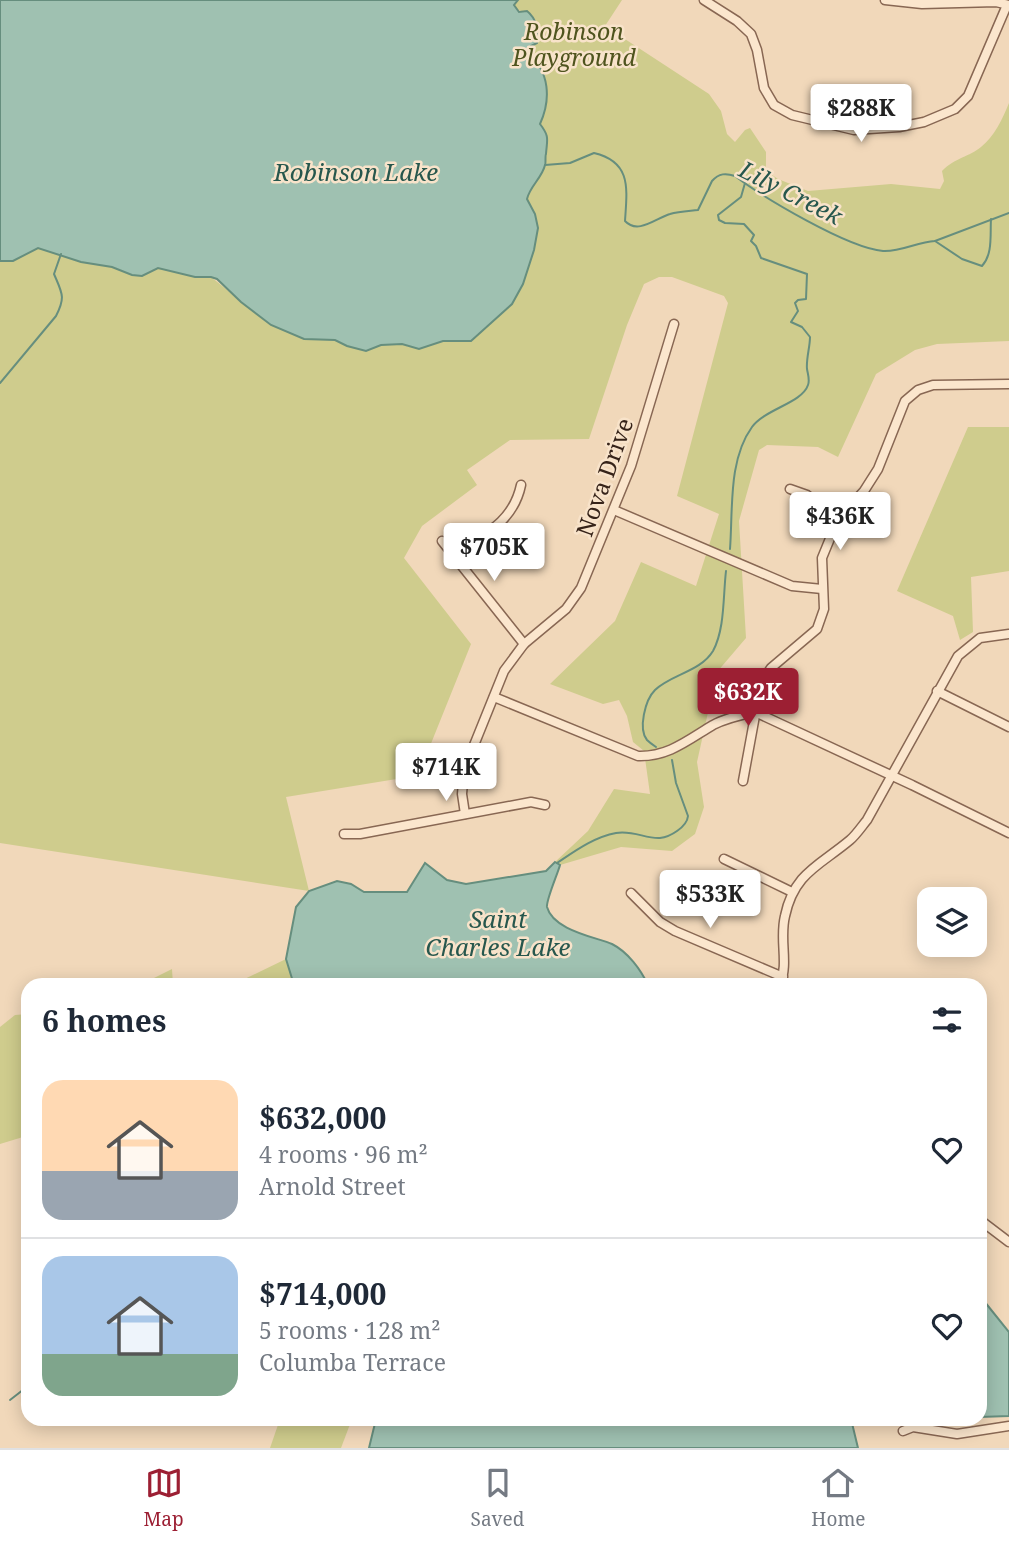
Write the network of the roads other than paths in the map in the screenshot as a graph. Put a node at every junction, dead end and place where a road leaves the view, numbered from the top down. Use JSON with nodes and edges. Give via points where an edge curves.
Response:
{"nodes":[{"id":1,"x":704,"y":0,"type":"edge"},
{"id":2,"x":885,"y":0,"type":"edge"},
{"id":3,"x":1008,"y":5,"type":"edge"},
{"id":4,"x":674,"y":324,"type":"dead end"},
{"id":5,"x":1009,"y":384,"type":"edge"},
{"id":6,"x":521,"y":485,"type":"dead end"},
{"id":7,"x":790,"y":489,"type":"dead end"},
{"id":8,"x":614,"y":510,"type":"junction"},
{"id":9,"x":838,"y":519,"type":"junction"},
{"id":10,"x":442,"y":541,"type":"dead end"},
{"id":11,"x":453,"y":555,"type":"junction"},
{"id":12,"x":822,"y":589,"type":"junction"},
{"id":13,"x":1009,"y":634,"type":"edge"},
{"id":14,"x":524,"y":644,"type":"junction"},
{"id":15,"x":937,"y":691,"type":"junction"},
{"id":16,"x":494,"y":697,"type":"junction"},
{"id":17,"x":755,"y":712,"type":"junction"},
{"id":18,"x":1009,"y":727,"type":"edge"},
{"id":19,"x":891,"y":775,"type":"junction"},
{"id":20,"x":743,"y":781,"type":"dead end"},
{"id":21,"x":545,"y":805,"type":"dead end"},
{"id":22,"x":465,"y":814,"type":"junction"},
{"id":23,"x":1009,"y":833,"type":"edge"},
{"id":24,"x":344,"y":834,"type":"dead end"},
{"id":25,"x":723,"y":859,"type":"dead end"},
{"id":26,"x":792,"y":892,"type":"junction"},
{"id":27,"x":631,"y":893,"type":"dead end"},
{"id":28,"x":775,"y":978,"type":"edge"},
{"id":29,"x":782,"y":978,"type":"edge"},
{"id":30,"x":987,"y":1225,"type":"edge"},
{"id":31,"x":1009,"y":1242,"type":"edge"},
{"id":32,"x":1009,"y":1426,"type":"edge"},
{"id":33,"x":903,"y":1431,"type":"dead end"}],
"edges":[{"from":1,"to":3,"type":"street","via":[[751,34],[764,88],[779,109],[865,130],[924,122],[961,105]]},
{"from":2,"to":3,"type":"street"},
{"from":4,"to":8,"type":"street","name":"Nova Drive"},
{"from":5,"to":9,"type":"street","via":[[933,385],[913,393],[902,407],[874,475]]},
{"from":6,"to":11,"type":"street","via":[[518,500],[502,522]]},
{"from":7,"to":9,"type":"street","via":[[807,495]]},
{"from":8,"to":12,"type":"street","via":[[792,586]]},
{"from":8,"to":14,"type":"street","name":"Nova Drive","via":[[574,599]]},
{"from":9,"to":12,"type":"street","via":[[822,558]]},
{"from":10,"to":11,"type":"street"},
{"from":11,"to":14,"type":"street"},
{"from":12,"to":17,"type":"street","via":[[824,609],[817,629],[771,668],[761,683]]},
{"from":13,"to":15,"type":"street","via":[[980,638],[958,656]]},
{"from":14,"to":16,"type":"street","name":"Nova Drive","via":[[509,663]]},
{"from":15,"to":18,"type":"street"},
{"from":15,"to":19,"type":"street"},
{"from":16,"to":17,"type":"street","via":[[638,756],[675,749],[722,721]]},
{"from":16,"to":22,"type":"street","name":"Nova Drive","via":[[462,777]]},
{"from":17,"to":19,"type":"street"},
{"from":17,"to":20,"type":"street"},
{"from":19,"to":23,"type":"street"},
{"from":19,"to":26,"type":"street","via":[[851,839],[803,876]]},
{"from":21,"to":22,"type":"street","via":[[531,802]]},
{"from":22,"to":24,"type":"street"},
{"from":25,"to":26,"type":"street"},
{"from":26,"to":29,"type":"street","via":[[783,930]]},
{"from":27,"to":28,"type":"street","via":[[675,931]]},
{"from":30,"to":31,"type":"street"},
{"from":32,"to":33,"type":"street","via":[[957,1434],[913,1427]]}]}
